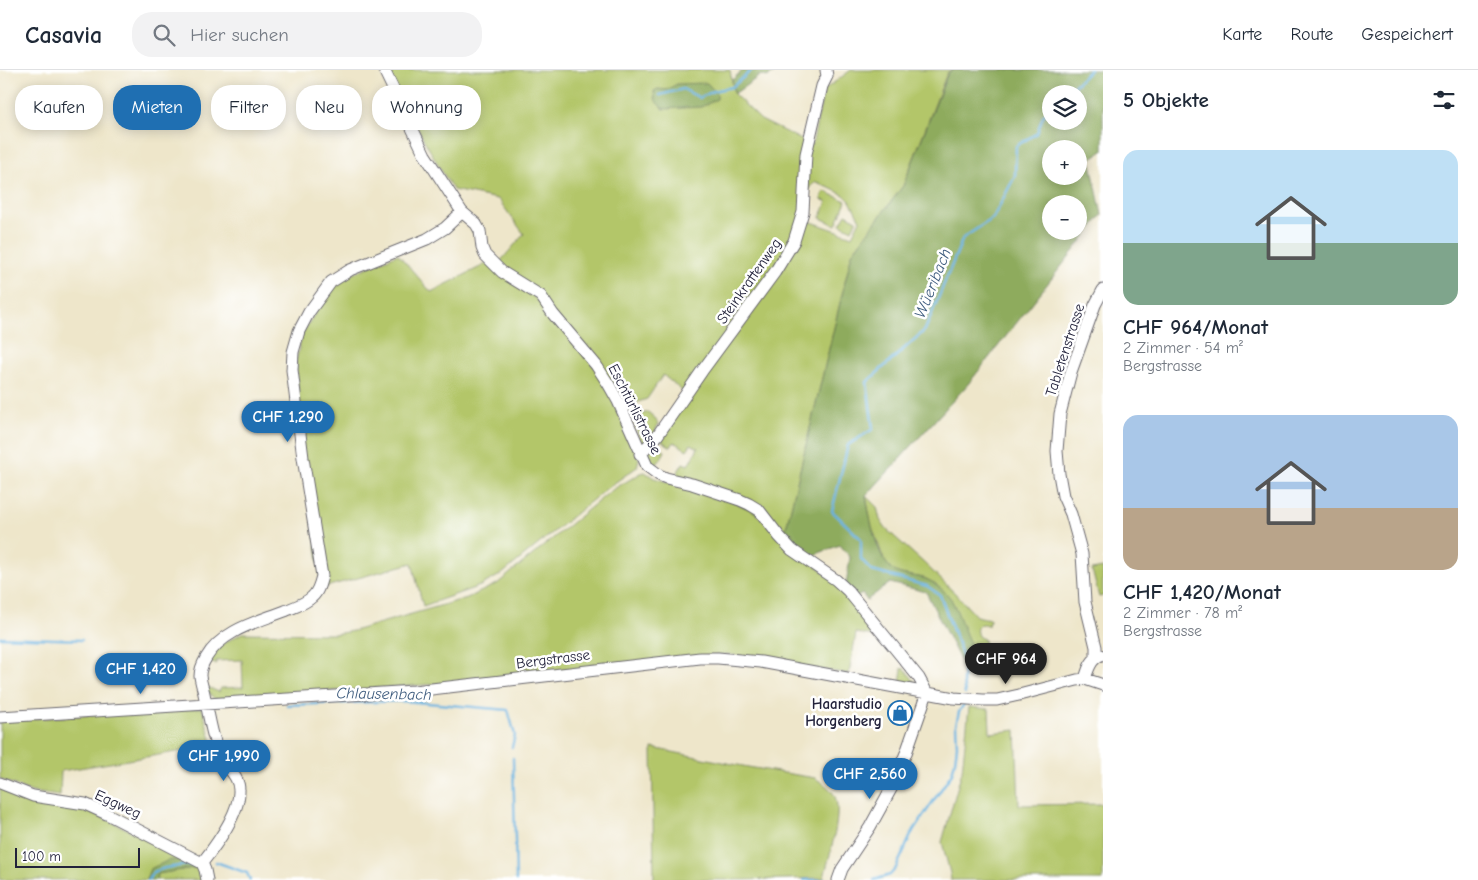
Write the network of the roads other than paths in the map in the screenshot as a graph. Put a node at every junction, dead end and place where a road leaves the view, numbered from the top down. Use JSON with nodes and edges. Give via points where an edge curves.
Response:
{"nodes":[{"id":1,"x":384,"y":70,"type":"edge"},
{"id":2,"x":826,"y":70,"type":"edge"},
{"id":3,"x":462,"y":212,"type":"junction"},
{"id":4,"x":1103,"y":290,"type":"edge"},
{"id":5,"x":640,"y":454,"type":"junction"},
{"id":6,"x":1100,"y":656,"type":"edge"},
{"id":7,"x":1085,"y":679,"type":"junction"},
{"id":8,"x":1103,"y":685,"type":"edge"},
{"id":9,"x":927,"y":692,"type":"junction"},
{"id":10,"x":207,"y":704,"type":"junction"},
{"id":11,"x":0,"y":717,"type":"edge"},
{"id":12,"x":0,"y":783,"type":"edge"},
{"id":13,"x":202,"y":863,"type":"junction"},
{"id":14,"x":207,"y":880,"type":"edge"},
{"id":15,"x":838,"y":880,"type":"edge"}],
"edges":[{"from":1,"to":3,"type":"street","name":"Eschtürlistrasse","via":[[424,155]]},
{"from":2,"to":5,"type":"street","name":"Steinkrattenweg","via":[[806,154],[803,212],[794,241],[776,272],[657,436]]},
{"from":3,"to":5,"type":"street","name":"Eschtürlistrasse","via":[[480,231],[485,255],[502,272],[541,296],[596,365],[618,401]]},
{"from":3,"to":10,"type":"street","via":[[427,239],[350,270],[330,282],[299,331],[292,370],[321,581],[317,591],[304,602],[240,629],[218,643],[205,660],[200,676]]},
{"from":4,"to":6,"type":"street","name":"Tabletenstrasse","via":[[1071,372],[1060,414],[1057,450],[1062,496],[1071,514],[1082,554],[1085,602]]},
{"from":5,"to":9,"type":"street","name":"Eschtürlistrasse","via":[[647,466],[659,475],[740,500],[759,510],[792,550],[848,591]]},
{"from":6,"to":7,"type":"street","via":[[1091,663]]},
{"from":7,"to":8,"type":"street"},
{"from":7,"to":9,"type":"street","name":"Bergstrasse","via":[[997,700]]},
{"from":9,"to":10,"type":"street","name":"Bergstrasse","via":[[761,662],[700,658],[414,691]]},
{"from":9,"to":15,"type":"street","via":[[892,787]]},
{"from":10,"to":11,"type":"street","name":"Bergstrasse"},
{"from":10,"to":13,"type":"street","via":[[218,750],[240,787],[239,798],[226,827]]},
{"from":12,"to":13,"type":"street","name":"Eggweg","via":[[33,796],[85,804]]},
{"from":13,"to":14,"type":"street"}]}
